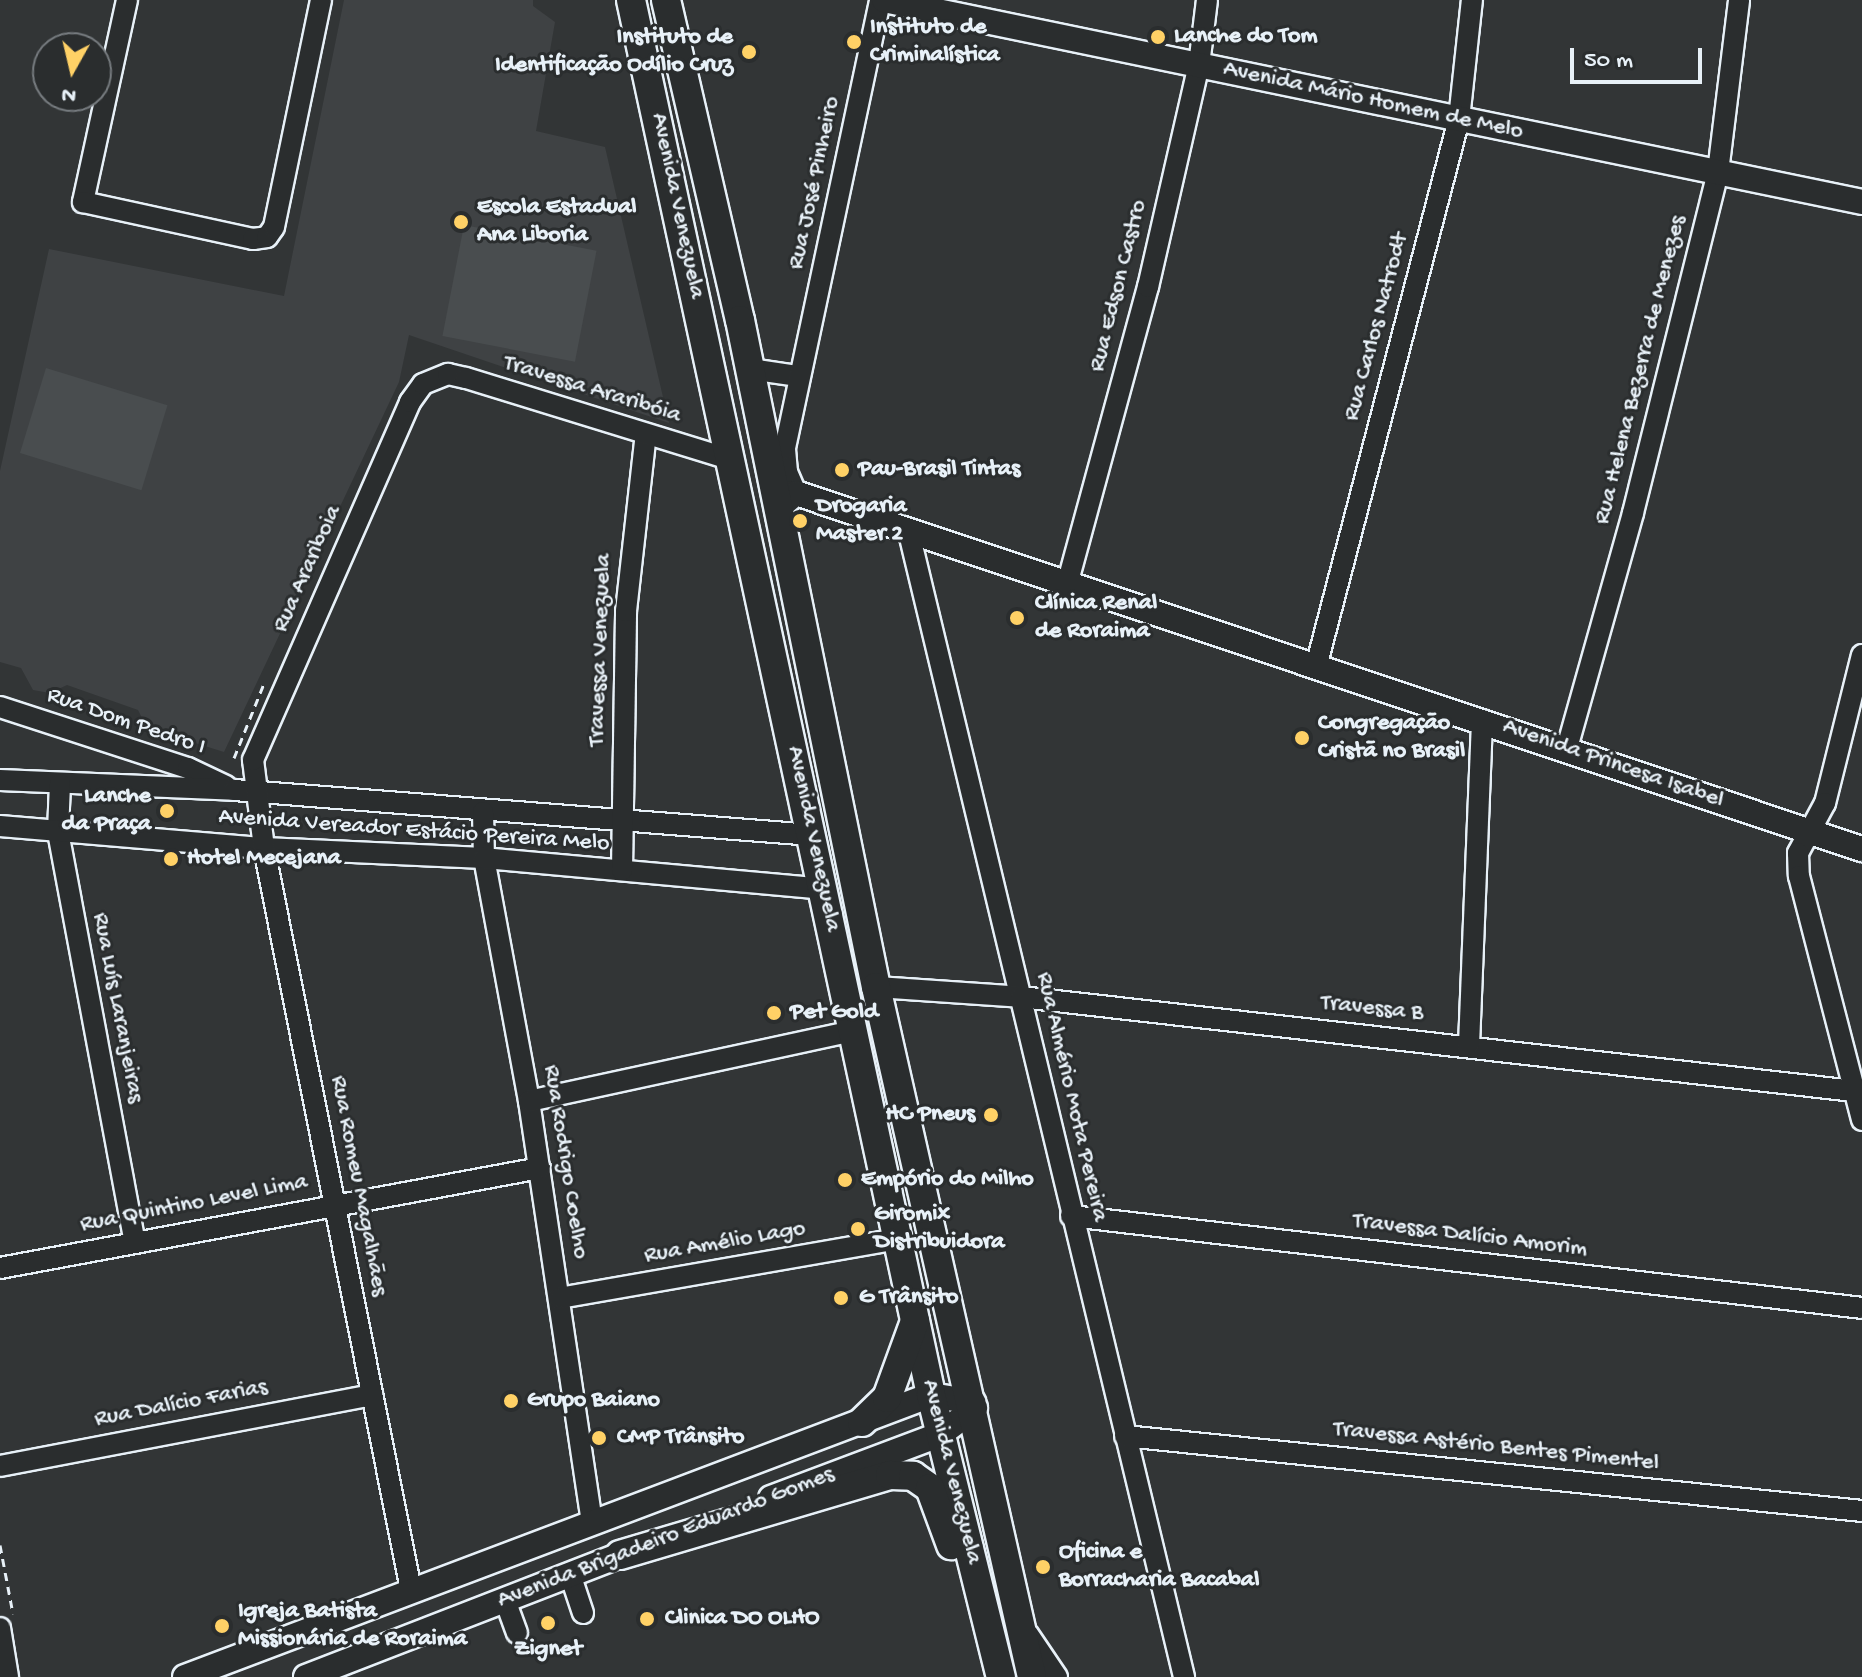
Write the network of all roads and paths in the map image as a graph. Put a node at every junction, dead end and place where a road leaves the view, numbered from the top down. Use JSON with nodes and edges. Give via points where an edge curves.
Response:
{"nodes":[{"id":1,"x":127,"y":0,"type":"edge"},
{"id":2,"x":321,"y":0,"type":"edge"},
{"id":3,"x":631,"y":0,"type":"edge"},
{"id":4,"x":666,"y":0,"type":"edge"},
{"id":5,"x":882,"y":0,"type":"edge"},
{"id":6,"x":1207,"y":0,"type":"edge"},
{"id":7,"x":1472,"y":0,"type":"edge"},
{"id":8,"x":1739,"y":0,"type":"edge"},
{"id":9,"x":1199,"y":65,"type":"junction"},
{"id":10,"x":1459,"y":119,"type":"junction"},
{"id":11,"x":1718,"y":172,"type":"junction"},
{"id":12,"x":1862,"y":202,"type":"edge"},
{"id":13,"x":722,"y":240,"type":"junction"},
{"id":14,"x":685,"y":244,"type":"junction"},
{"id":15,"x":750,"y":369,"type":"junction"},
{"id":16,"x":798,"y":376,"type":"junction"},
{"id":17,"x":435,"y":377,"type":"joint"},
{"id":18,"x":646,"y":434,"type":"junction"},
{"id":19,"x":732,"y":460,"type":"junction"},
{"id":20,"x":787,"y":501,"type":"junction"},
{"id":21,"x":908,"y":529,"type":"junction"},
{"id":22,"x":1068,"y":581,"type":"junction"},
{"id":23,"x":766,"y":621,"type":"junction"},
{"id":24,"x":803,"y":625,"type":"junction"},
{"id":25,"x":1862,"y":655,"type":"edge"},
{"id":26,"x":1317,"y":663,"type":"junction"},
{"id":27,"x":266,"y":680,"type":"dead end"},
{"id":28,"x":0,"y":707,"type":"edge"},
{"id":29,"x":1482,"y":720,"type":"junction"},
{"id":30,"x":1567,"y":748,"type":"junction"},
{"id":31,"x":0,"y":780,"type":"edge"},
{"id":32,"x":60,"y":784,"type":"junction"},
{"id":33,"x":243,"y":791,"type":"junction"},
{"id":34,"x":483,"y":812,"type":"junction"},
{"id":35,"x":623,"y":821,"type":"junction"},
{"id":36,"x":0,"y":826,"type":"edge"},
{"id":37,"x":1809,"y":831,"type":"junction"},
{"id":38,"x":58,"y":832,"type":"junction"},
{"id":39,"x":812,"y":835,"type":"junction"},
{"id":40,"x":264,"y":848,"type":"junction"},
{"id":41,"x":1862,"y":849,"type":"edge"},
{"id":42,"x":484,"y":858,"type":"junction"},
{"id":43,"x":622,"y":870,"type":"junction"},
{"id":44,"x":824,"y":889,"type":"junction"},
{"id":45,"x":876,"y":987,"type":"junction"},
{"id":46,"x":1021,"y":997,"type":"junction"},
{"id":47,"x":854,"y":1031,"type":"junction"},
{"id":48,"x":1469,"y":1045,"type":"junction"},
{"id":49,"x":1858,"y":1091,"type":"edge"},
{"id":50,"x":529,"y":1101,"type":"junction"},
{"id":51,"x":1862,"y":1120,"type":"edge"},
{"id":52,"x":540,"y":1168,"type":"junction"},
{"id":53,"x":336,"y":1204,"type":"junction"},
{"id":54,"x":1071,"y":1216,"type":"junction"},
{"id":55,"x":899,"y":1239,"type":"junction"},
{"id":56,"x":134,"y":1240,"type":"junction"},
{"id":57,"x":0,"y":1268,"type":"edge"},
{"id":58,"x":560,"y":1298,"type":"junction"},
{"id":59,"x":1862,"y":1308,"type":"edge"},
{"id":60,"x":916,"y":1320,"type":"junction"},
{"id":61,"x":372,"y":1395,"type":"junction"},
{"id":62,"x":931,"y":1395,"type":"junction"},
{"id":63,"x":974,"y":1405,"type":"junction"},
{"id":64,"x":862,"y":1422,"type":"junction"},
{"id":65,"x":941,"y":1434,"type":"junction"},
{"id":66,"x":1125,"y":1436,"type":"junction"},
{"id":67,"x":0,"y":1466,"type":"edge"},
{"id":68,"x":1862,"y":1511,"type":"edge"},
{"id":69,"x":592,"y":1523,"type":"junction"},
{"id":70,"x":0,"y":1545,"type":"edge"},
{"id":71,"x":620,"y":1555,"type":"junction"},
{"id":72,"x":570,"y":1574,"type":"junction"},
{"id":73,"x":411,"y":1590,"type":"junction"},
{"id":74,"x":505,"y":1600,"type":"junction"},
{"id":75,"x":583,"y":1613,"type":"dead end"},
{"id":76,"x":1019,"y":1621,"type":"junction"},
{"id":77,"x":7,"y":1623,"type":"edge"},
{"id":78,"x":517,"y":1633,"type":"dead end"},
{"id":79,"x":8,"y":1677,"type":"edge"},
{"id":80,"x":185,"y":1677,"type":"edge"},
{"id":81,"x":306,"y":1677,"type":"edge"},
{"id":82,"x":992,"y":1677,"type":"edge"},
{"id":83,"x":1001,"y":1677,"type":"edge"},
{"id":84,"x":1032,"y":1677,"type":"edge"},
{"id":85,"x":1057,"y":1677,"type":"edge"},
{"id":86,"x":1184,"y":1677,"type":"edge"}],
"edges":[{"from":1,"to":2,"type":"street","via":[[83,202],[253,239],[267,237],[274,227]]},
{"from":3,"to":14,"type":"highway","name":"Avenida Venezuela"},
{"from":4,"to":13,"type":"highway","name":"Avenida Venezuela"},
{"from":5,"to":9,"type":"main road","name":"Avenida Mário Homem de Melo"},
{"from":5,"to":16,"type":"street","name":"Rua José Pinheiro"},
{"from":6,"to":9,"type":"street","name":"Rua Edson Castro"},
{"from":7,"to":10,"type":"street","name":"Rua Carlos Natrodt"},
{"from":8,"to":11,"type":"street","name":"Rua Helena Bezerra de Menezes"},
{"from":9,"to":10,"type":"main road","name":"Avenida Mário Homem de Melo"},
{"from":9,"to":22,"type":"street","name":"Rua Edson Castro","via":[[1148,287]]},
{"from":10,"to":11,"type":"main road","name":"Avenida Mário Homem de Melo"},
{"from":10,"to":26,"type":"street","name":"Rua Carlos Natrodt"},
{"from":11,"to":12,"type":"main road","name":"Avenida Mário Homem de Melo"},
{"from":11,"to":30,"type":"street","name":"Rua Helena Bezerra de Menezes","via":[[1633,513]]},
{"from":13,"to":14,"type":"highway","via":[[710,220],[695,213],[686,218]]},
{"from":13,"to":15,"type":"highway","name":"Avenida Venezuela"},
{"from":14,"to":19,"type":"highway","name":"Avenida Venezuela"},
{"from":15,"to":16,"type":"street"},
{"from":15,"to":20,"type":"highway","name":"Avenida Venezuela"},
{"from":16,"to":20,"type":"street","name":"Rua José Pinheiro","via":[[785,448]]},
{"from":17,"to":18,"type":"street","name":"Travessa Araribóia","via":[[466,378]]},
{"from":17,"to":33,"type":"street","name":"Rua Arariboia","via":[[410,402]]},
{"from":18,"to":19,"type":"street","name":"Travessa Araribóia"},
{"from":18,"to":35,"type":"street","name":"Travessa Venezuela","via":[[626,611]]},
{"from":19,"to":23,"type":"highway","name":"Avenida Venezuela"},
{"from":20,"to":21,"type":"main road","name":"Avenida Princesa Isabel"},
{"from":20,"to":24,"type":"highway","name":"Avenida Venezuela"},
{"from":21,"to":22,"type":"main road","name":"Avenida Princesa Isabel"},
{"from":21,"to":46,"type":"street","name":"Rua Almério Mota Pereira"},
{"from":22,"to":26,"type":"main road","name":"Avenida Princesa Isabel"},
{"from":23,"to":24,"type":"highway","via":[[776,638],[788,642],[796,639]]},
{"from":23,"to":39,"type":"highway","name":"Avenida Venezuela"},
{"from":24,"to":45,"type":"highway","name":"Avenida Venezuela"},
{"from":25,"to":37,"type":"street","via":[[1825,803]]},
{"from":26,"to":29,"type":"main road","name":"Avenida Princesa Isabel"},
{"from":27,"to":33,"type":"path","via":[[232,751]]},
{"from":28,"to":33,"type":"street","name":"Rua Dom Pedro I"},
{"from":29,"to":30,"type":"main road","name":"Avenida Princesa Isabel"},
{"from":29,"to":48,"type":"street"},
{"from":30,"to":37,"type":"main road","name":"Avenida Princesa Isabel"},
{"from":31,"to":32,"type":"street","name":"Avenida Vereador Estácio Pereira Melo"},
{"from":32,"to":33,"type":"street","name":"Avenida Vereador Estácio Pereira Melo"},
{"from":32,"to":38,"type":"street","name":"Rua Luís Laranjeiras"},
{"from":33,"to":34,"type":"street","name":"Avenida Vereador Estácio Pereira Melo"},
{"from":33,"to":40,"type":"street","name":"Rua Romeu Magalhães"},
{"from":34,"to":35,"type":"street","name":"Avenida Vereador Estácio Pereira Melo"},
{"from":34,"to":42,"type":"street","name":"Rua Rodrigo Coelho"},
{"from":35,"to":39,"type":"street","name":"Avenida Vereador Estácio Pereira Melo"},
{"from":35,"to":43,"type":"street","name":"Travessa Venezuela"},
{"from":36,"to":38,"type":"street","name":"Avenida Vereador Estácio Pereira Melo"},
{"from":37,"to":41,"type":"main road","name":"Avenida Princesa Isabel"},
{"from":37,"to":49,"type":"street","via":[[1798,853],[1799,876]]},
{"from":38,"to":40,"type":"street","name":"Avenida Vereador Estácio Pereira Melo"},
{"from":38,"to":56,"type":"street","name":"Rua Luís Laranjeiras"},
{"from":39,"to":44,"type":"highway","name":"Avenida Venezuela"},
{"from":40,"to":42,"type":"street","name":"Avenida Vereador Estácio Pereira Melo"},
{"from":40,"to":53,"type":"street","name":"Rua Romeu Magalhães"},
{"from":42,"to":43,"type":"street","name":"Avenida Vereador Estácio Pereira Melo"},
{"from":42,"to":50,"type":"street","name":"Rua Rodrigo Coelho"},
{"from":43,"to":44,"type":"street","name":"Avenida Vereador Estácio Pereira Melo"},
{"from":44,"to":47,"type":"highway","name":"Avenida Venezuela"},
{"from":45,"to":46,"type":"street","name":"Travessa B"},
{"from":45,"to":63,"type":"highway","name":"Avenida Venezuela"},
{"from":46,"to":48,"type":"street","name":"Travessa B"},
{"from":46,"to":54,"type":"street","name":"Rua Almério Mota Pereira"},
{"from":47,"to":50,"type":"street"},
{"from":47,"to":55,"type":"highway","name":"Avenida Venezuela"},
{"from":48,"to":49,"type":"street","name":"Travessa B"},
{"from":49,"to":51,"type":"street"},
{"from":50,"to":52,"type":"street","name":"Rua Rodrigo Coelho"},
{"from":52,"to":53,"type":"street","name":"Rua Quintino Level Lima"},
{"from":52,"to":58,"type":"street","name":"Rua Rodrigo Coelho"},
{"from":53,"to":56,"type":"street","name":"Rua Quintino Level Lima"},
{"from":53,"to":61,"type":"street","name":"Rua Romeu Magalhães"},
{"from":54,"to":59,"type":"street","name":"Travessa Dalício Amorim"},
{"from":54,"to":66,"type":"street","name":"Rua Almério Mota Pereira"},
{"from":55,"to":58,"type":"street","name":"Rua Amélio Lago"},
{"from":55,"to":60,"type":"highway","name":"Avenida Venezuela"},
{"from":56,"to":57,"type":"street","name":"Rua Quintino Level Lima"},
{"from":58,"to":69,"type":"street","name":"Rua Rodrigo Coelho"},
{"from":60,"to":62,"type":"highway","name":"Avenida Venezuela"},
{"from":60,"to":64,"type":"highway","via":[[892,1390]]},
{"from":61,"to":67,"type":"street","name":"Rua Dalício Farias"},
{"from":61,"to":73,"type":"street","name":"Rua Romeu Magalhães"},
{"from":62,"to":63,"type":"main road"},
{"from":62,"to":64,"type":"main road","name":"Avenida Brigadeiro Eduardo Gomes"},
{"from":62,"to":65,"type":"highway","name":"Avenida Venezuela"},
{"from":63,"to":65,"type":"main road","name":"Avenida Brigadeiro Eduardo Gomes"},
{"from":63,"to":76,"type":"highway","name":"Avenida Venezuela"},
{"from":64,"to":69,"type":"main road","name":"Avenida Brigadeiro Eduardo Gomes"},
{"from":65,"to":71,"type":"main road","name":"Avenida Brigadeiro Eduardo Gomes"},
{"from":65,"to":83,"type":"highway","name":"Avenida Venezuela"},
{"from":66,"to":68,"type":"street","name":"Travessa Astério Bentes Pimentel"},
{"from":66,"to":86,"type":"street","name":"Rua Almério Mota Pereira"},
{"from":69,"to":73,"type":"main road","name":"Avenida Brigadeiro Eduardo Gomes"},
{"from":70,"to":77,"type":"path"},
{"from":71,"to":72,"type":"main road","name":"Avenida Brigadeiro Eduardo Gomes"},
{"from":71,"to":82,"type":"highway","via":[[880,1476],[913,1476],[936,1499]]},
{"from":72,"to":74,"type":"main road","name":"Avenida Brigadeiro Eduardo Gomes"},
{"from":72,"to":75,"type":"street"},
{"from":73,"to":80,"type":"main road","name":"Avenida Brigadeiro Eduardo Gomes"},
{"from":74,"to":78,"type":"street"},
{"from":74,"to":81,"type":"main road","name":"Avenida Brigadeiro Eduardo Gomes"},
{"from":76,"to":84,"type":"highway","name":"Avenida Venezuela"},
{"from":76,"to":85,"type":"street"},
{"from":77,"to":79,"type":"street"}]}
